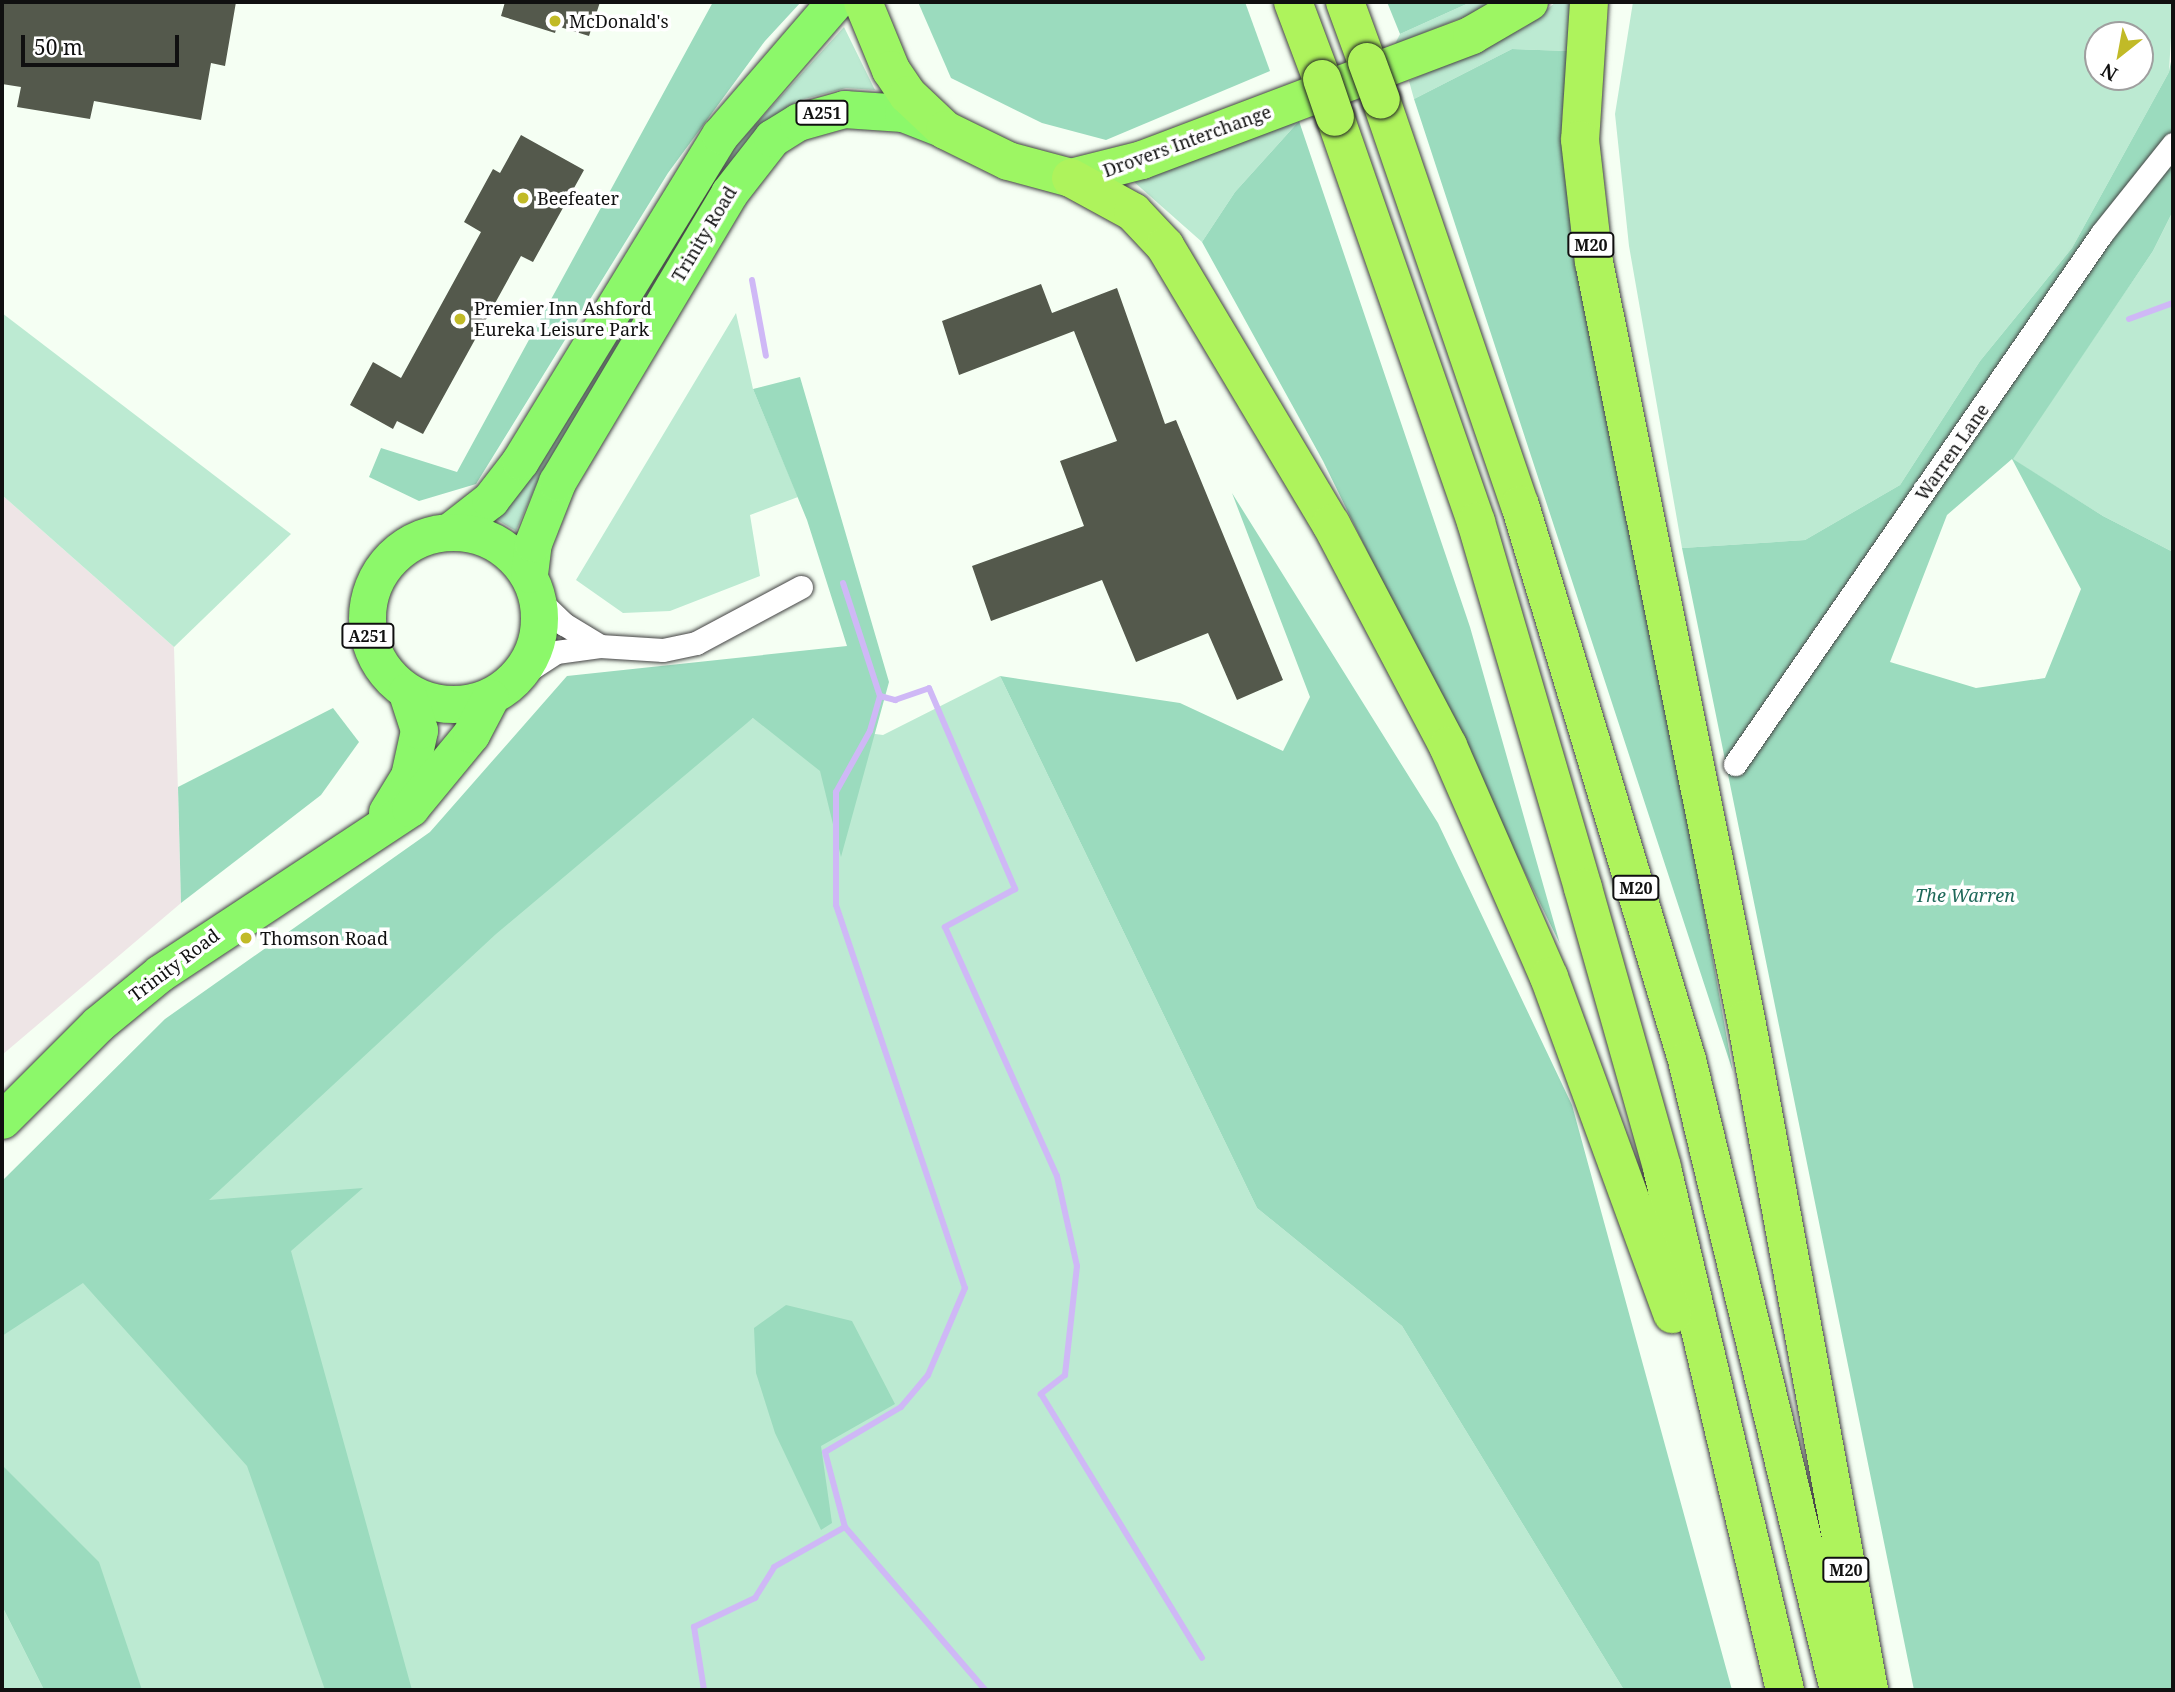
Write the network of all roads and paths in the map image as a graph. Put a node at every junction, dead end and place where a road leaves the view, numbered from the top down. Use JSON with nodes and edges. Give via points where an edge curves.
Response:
{"nodes":[{"id":1,"x":835,"y":2,"type":"edge"},
{"id":2,"x":863,"y":2,"type":"edge"},
{"id":3,"x":1293,"y":2,"type":"edge"},
{"id":4,"x":1345,"y":2,"type":"edge"},
{"id":5,"x":1529,"y":2,"type":"edge"},
{"id":6,"x":1588,"y":2,"type":"edge"},
{"id":7,"x":945,"y":130,"type":"junction"},
{"id":8,"x":2173,"y":144,"type":"edge"},
{"id":9,"x":1071,"y":178,"type":"junction"},
{"id":10,"x":450,"y":531,"type":"junction"},
{"id":11,"x":534,"y":587,"type":"junction"},
{"id":12,"x":801,"y":587,"type":"dead end"},
{"id":13,"x":600,"y":646,"type":"junction"},
{"id":14,"x":504,"y":687,"type":"junction"},
{"id":15,"x":407,"y":692,"type":"junction"},
{"id":16,"x":1735,"y":764,"type":"dead end"},
{"id":17,"x":368,"y":839,"type":"junction"},
{"id":18,"x":2,"y":1120,"type":"edge"},
{"id":19,"x":1734,"y":1482,"type":"junction"},
{"id":20,"x":1785,"y":1690,"type":"edge"},
{"id":21,"x":1839,"y":1690,"type":"edge"},
{"id":22,"x":1869,"y":1690,"type":"edge"}],
"edges":[{"from":1,"to":10,"type":"main road","name":"Trinity Road","number":"A251","via":[[720,135],[520,461],[490,500]]},
{"from":2,"to":7,"type":"highway","name":"Drovers Interchange","via":[[891,70],[908,95]]},
{"from":3,"to":19,"type":"highway","number":"M20","bridge":true,"via":[[1476,522],[1662,1167]]},
{"from":4,"to":21,"type":"highway","number":"M20","bridge":true,"via":[[1520,505],[1687,1060]]},
{"from":5,"to":9,"type":"highway","name":"Drovers Interchange","via":[[1461,39],[1142,160]]},
{"from":6,"to":22,"type":"highway","number":"M20","via":[[1580,140],[1594,262],[1746,1019]]},
{"from":7,"to":9,"type":"highway","name":"Drovers Interchange","via":[[1008,161]]},
{"from":7,"to":11,"type":"main road","name":"Trinity Road","number":"A251","via":[[903,113],[844,109],[798,122],[772,138],[729,193],[556,482],[533,543]]},
{"from":8,"to":16,"type":"street","name":"Warren Lane","via":[[2102,233]]},
{"from":9,"to":19,"type":"highway","number":"M20","via":[[1133,212],[1189,281],[1331,524],[1448,746],[1554,989]]},
{"from":10,"to":11,"type":"main road","name":"Trinity Road","number":"A251","via":[[481,536],[504,548]]},
{"from":10,"to":15,"type":"main road","name":"Trinity Road","number":"A251","via":[[417,539],[393,556],[368,599],[373,651]]},
{"from":11,"to":13,"type":"street","via":[[564,624]]},
{"from":11,"to":14,"type":"main road","name":"Trinity Road","number":"A251","via":[[536,647]]},
{"from":12,"to":13,"type":"street","via":[[695,643],[633,652]]},
{"from":13,"to":14,"type":"street","via":[[556,652]]},
{"from":14,"to":15,"type":"main road","via":[[458,705]]},
{"from":14,"to":17,"type":"main road","name":"Trinity Road","number":"A251","via":[[442,772],[410,807]]},
{"from":15,"to":17,"type":"main road","name":"Trinity Road","number":"A251","via":[[417,710],[415,754],[403,789]]},
{"from":17,"to":18,"type":"main road","name":"Trinity Road","number":"A251","via":[[258,904],[160,973],[98,1024]]},
{"from":19,"to":20,"type":"highway","number":"M20"}]}
